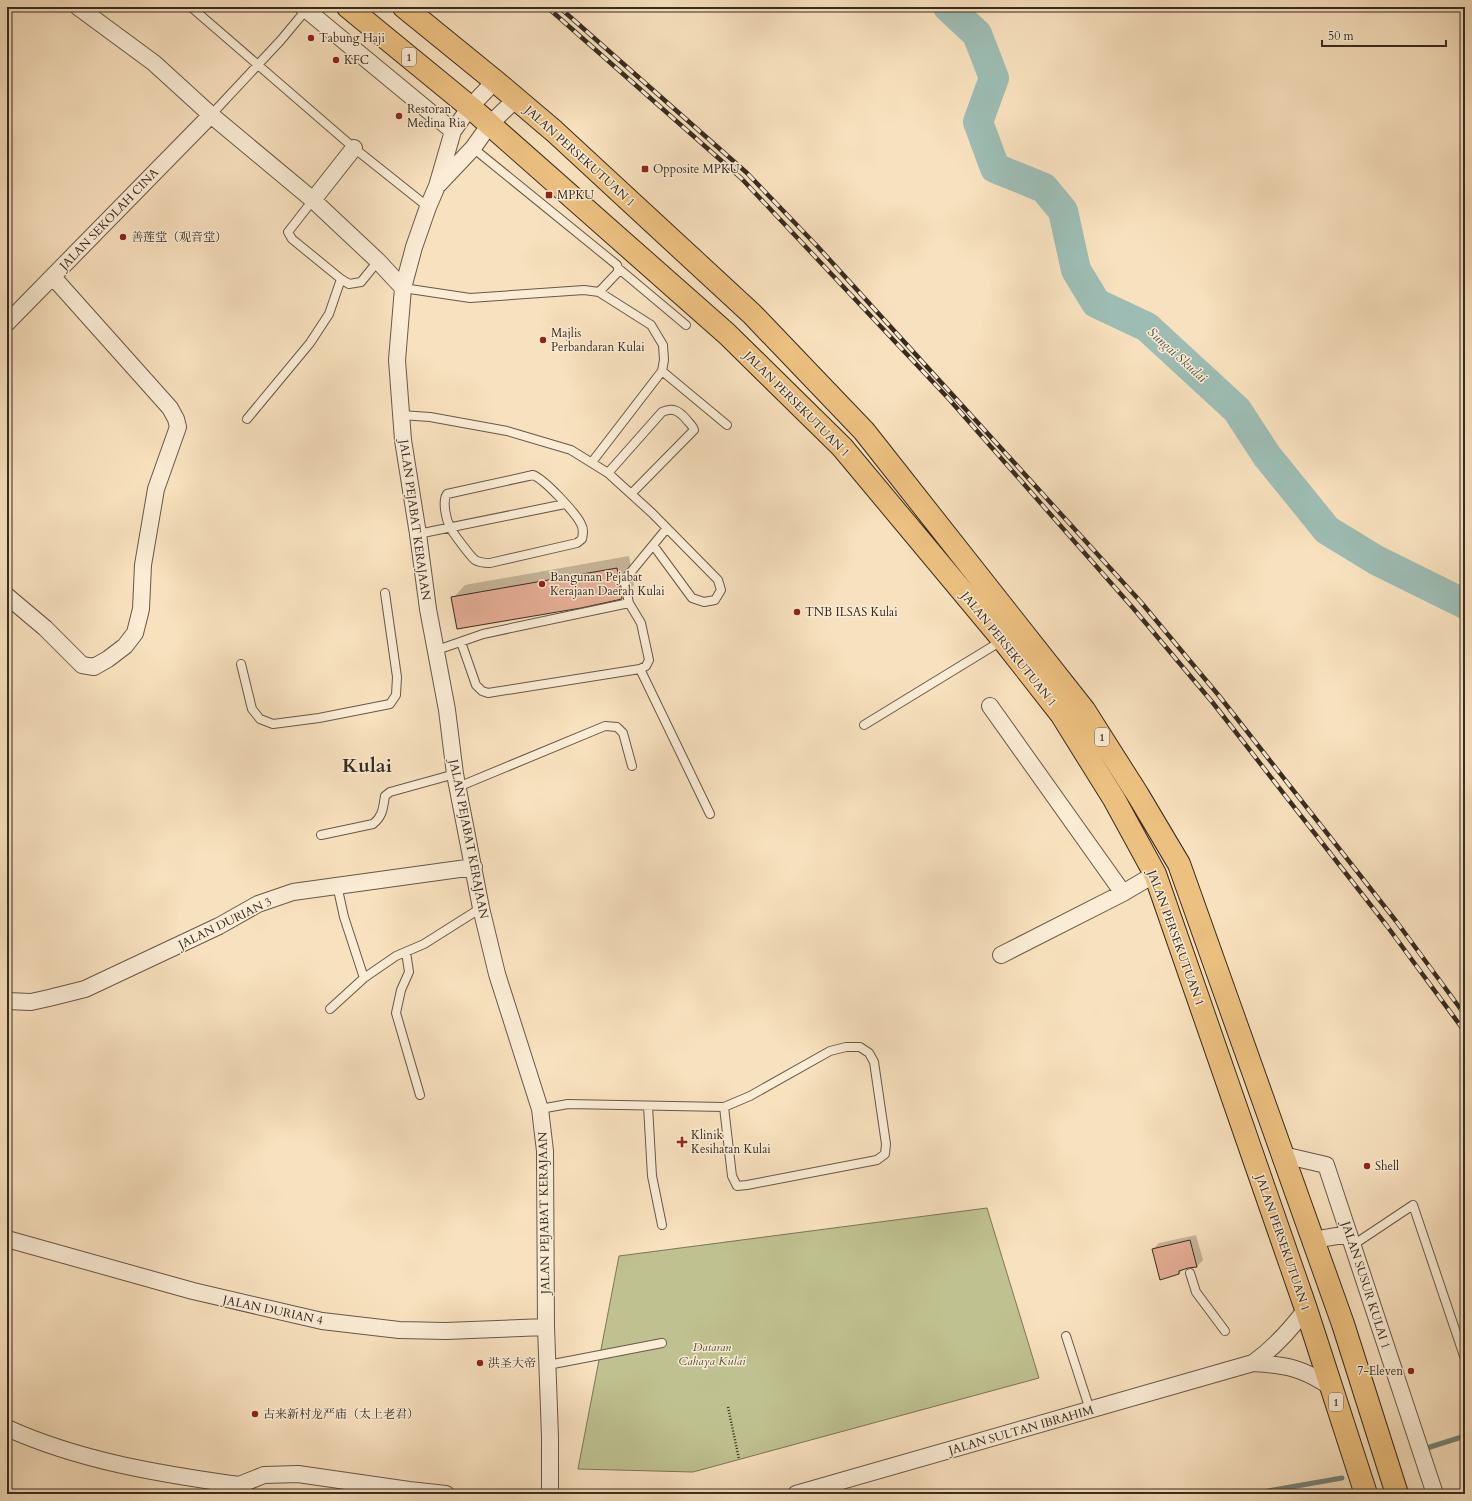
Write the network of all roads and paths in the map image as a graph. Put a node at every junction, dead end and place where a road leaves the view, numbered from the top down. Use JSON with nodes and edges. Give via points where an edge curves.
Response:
{"nodes":[{"id":1,"x":78,"y":7,"type":"edge"},
{"id":2,"x":191,"y":7,"type":"edge"},
{"id":3,"x":348,"y":7,"type":"edge"},
{"id":4,"x":404,"y":7,"type":"edge"},
{"id":5,"x":304,"y":8,"type":"edge"},
{"id":6,"x":259,"y":65,"type":"junction"},
{"id":7,"x":495,"y":81,"type":"junction"},
{"id":8,"x":516,"y":99,"type":"junction"},
{"id":9,"x":470,"y":106,"type":"junction"},
{"id":10,"x":211,"y":115,"type":"junction"},
{"id":11,"x":490,"y":124,"type":"junction"},
{"id":12,"x":453,"y":131,"type":"junction"},
{"id":13,"x":354,"y":148,"type":"junction"},
{"id":14,"x":473,"y":148,"type":"junction"},
{"id":15,"x":437,"y":186,"type":"junction"},
{"id":16,"x":313,"y":200,"type":"junction"},
{"id":17,"x":428,"y":207,"type":"junction"},
{"id":18,"x":378,"y":261,"type":"junction"},
{"id":19,"x":618,"y":268,"type":"junction"},
{"id":20,"x":53,"y":277,"type":"junction"},
{"id":21,"x":341,"y":279,"type":"junction"},
{"id":22,"x":403,"y":288,"type":"junction"},
{"id":23,"x":599,"y":292,"type":"junction"},
{"id":24,"x":7,"y":323,"type":"edge"},
{"id":25,"x":686,"y":325,"type":"dead end"},
{"id":26,"x":662,"y":370,"type":"junction"},
{"id":27,"x":401,"y":414,"type":"junction"},
{"id":28,"x":247,"y":419,"type":"dead end"},
{"id":29,"x":727,"y":425,"type":"dead end"},
{"id":30,"x":592,"y":462,"type":"junction"},
{"id":31,"x":608,"y":473,"type":"junction"},
{"id":32,"x":631,"y":494,"type":"junction"},
{"id":33,"x":565,"y":504,"type":"junction"},
{"id":34,"x":450,"y":527,"type":"junction"},
{"id":35,"x":667,"y":528,"type":"junction"},
{"id":36,"x":418,"y":534,"type":"junction"},
{"id":37,"x":653,"y":545,"type":"junction"},
{"id":38,"x":385,"y":593,"type":"dead end"},
{"id":39,"x":7,"y":596,"type":"edge"},
{"id":40,"x":629,"y":603,"type":"junction"},
{"id":41,"x":1003,"y":640,"type":"junction"},
{"id":42,"x":460,"y":642,"type":"junction"},
{"id":43,"x":437,"y":650,"type":"junction"},
{"id":44,"x":241,"y":664,"type":"dead end"},
{"id":45,"x":640,"y":669,"type":"junction"},
{"id":46,"x":990,"y":706,"type":"dead end"},
{"id":47,"x":864,"y":725,"type":"dead end"},
{"id":48,"x":632,"y":766,"type":"dead end"},
{"id":49,"x":456,"y":781,"type":"junction"},
{"id":50,"x":710,"y":814,"type":"dead end"},
{"id":51,"x":321,"y":835,"type":"dead end"},
{"id":52,"x":474,"y":867,"type":"junction"},
{"id":53,"x":1155,"y":874,"type":"junction"},
{"id":54,"x":337,"y":885,"type":"junction"},
{"id":55,"x":1123,"y":893,"type":"junction"},
{"id":56,"x":481,"y":908,"type":"junction"},
{"id":57,"x":406,"y":952,"type":"junction"},
{"id":58,"x":1001,"y":955,"type":"dead end"},
{"id":59,"x":364,"y":978,"type":"junction"},
{"id":60,"x":7,"y":1001,"type":"edge"},
{"id":61,"x":330,"y":1009,"type":"dead end"},
{"id":62,"x":420,"y":1095,"type":"dead end"},
{"id":63,"x":648,"y":1106,"type":"junction"},
{"id":64,"x":724,"y":1107,"type":"junction"},
{"id":65,"x":540,"y":1109,"type":"junction"},
{"id":66,"x":1283,"y":1154,"type":"junction"},
{"id":67,"x":662,"y":1225,"type":"dead end"},
{"id":68,"x":7,"y":1239,"type":"edge"},
{"id":69,"x":1313,"y":1240,"type":"junction"},
{"id":70,"x":1351,"y":1240,"type":"junction"},
{"id":71,"x":1190,"y":1273,"type":"dead end"},
{"id":72,"x":1306,"y":1309,"type":"junction"},
{"id":73,"x":546,"y":1327,"type":"junction"},
{"id":74,"x":1225,"y":1330,"type":"dead end"},
{"id":75,"x":1066,"y":1336,"type":"dead end"},
{"id":76,"x":662,"y":1342,"type":"dead end"},
{"id":77,"x":1465,"y":1359,"type":"edge"},
{"id":78,"x":1249,"y":1364,"type":"junction"},
{"id":79,"x":548,"y":1365,"type":"junction"},
{"id":80,"x":1332,"y":1388,"type":"junction"},
{"id":81,"x":728,"y":1407,"type":"dead end"},
{"id":82,"x":1090,"y":1410,"type":"junction"},
{"id":83,"x":7,"y":1428,"type":"edge"},
{"id":84,"x":739,"y":1459,"type":"dead end"},
{"id":85,"x":840,"y":1488,"type":"edge"},
{"id":86,"x":236,"y":1490,"type":"edge"},
{"id":87,"x":446,"y":1494,"type":"edge"},
{"id":88,"x":550,"y":1494,"type":"edge"},
{"id":89,"x":796,"y":1494,"type":"edge"},
{"id":90,"x":1366,"y":1494,"type":"edge"},
{"id":91,"x":1397,"y":1494,"type":"edge"},
{"id":92,"x":1435,"y":1494,"type":"edge"}],
"edges":[{"from":1,"to":10,"type":"street","via":[[154,62]]},
{"from":2,"to":6,"type":"lane"},
{"from":3,"to":9,"type":"highway","name":"JALAN PERSEKUTUAN 1","number":"1"},
{"from":4,"to":7,"type":"highway","name":"JALAN PERSEKUTUAN 1","number":"1"},
{"from":5,"to":6,"type":"lane","via":[[282,40]]},
{"from":5,"to":12,"type":"street"},
{"from":6,"to":10,"type":"lane"},
{"from":6,"to":13,"type":"lane"},
{"from":7,"to":8,"type":"highway","name":"JALAN PERSEKUTUAN 1","number":"1"},
{"from":7,"to":9,"type":"street","name":"JALAN PEJABAT KERAJAAN"},
{"from":8,"to":11,"type":"street","name":"JALAN PEJABAT KERAJAAN"},
{"from":8,"to":66,"type":"highway","name":"JALAN PERSEKUTUAN 1","number":"1","via":[[752,314],[864,432],[1084,710],[1179,864]]},
{"from":9,"to":11,"type":"highway","name":"JALAN PERSEKUTUAN 1","number":"1"},
{"from":9,"to":12,"type":"street","name":"JALAN PEJABAT KERAJAAN"},
{"from":10,"to":16,"type":"street"},
{"from":10,"to":20,"type":"street","name":"JALAN SEKOLAH CINA"},
{"from":11,"to":14,"type":"street","name":"JALAN PEJABAT KERAJAAN"},
{"from":11,"to":41,"type":"highway","name":"JALAN PERSEKUTUAN 1","number":"1","via":[[727,334],[842,447]]},
{"from":12,"to":15,"type":"street","name":"JALAN PEJABAT KERAJAAN"},
{"from":13,"to":16,"type":"street"},
{"from":13,"to":17,"type":"lane"},
{"from":14,"to":15,"type":"street","name":"JALAN PEJABAT KERAJAAN"},
{"from":14,"to":19,"type":"lane"},
{"from":15,"to":17,"type":"street","name":"JALAN PEJABAT KERAJAAN"},
{"from":16,"to":18,"type":"street"},
{"from":16,"to":21,"type":"lane","via":[[288,232],[292,239]]},
{"from":17,"to":22,"type":"street","name":"JALAN PEJABAT KERAJAAN"},
{"from":18,"to":21,"type":"lane","via":[[361,282],[349,284]]},
{"from":18,"to":22,"type":"street"},
{"from":19,"to":23,"type":"lane","via":[[618,272]]},
{"from":19,"to":25,"type":"lane"},
{"from":20,"to":24,"type":"street","name":"JALAN SEKOLAH CINA"},
{"from":20,"to":39,"type":"street","via":[[170,408],[178,426],[156,489],[143,564],[141,608],[135,633],[125,646],[94,667],[82,665],[45,628]]},
{"from":21,"to":28,"type":"lane","via":[[329,314],[310,344]]},
{"from":22,"to":23,"type":"lane","via":[[470,298],[584,290]]},
{"from":22,"to":27,"type":"street","name":"JALAN PEJABAT KERAJAAN","via":[[397,360]]},
{"from":23,"to":26,"type":"lane","via":[[651,325],[663,345]]},
{"from":26,"to":29,"type":"lane"},
{"from":26,"to":30,"type":"lane"},
{"from":27,"to":30,"type":"lane","via":[[507,431],[570,450]]},
{"from":27,"to":36,"type":"street","name":"JALAN PEJABAT KERAJAAN"},
{"from":30,"to":31,"type":"lane"},
{"from":31,"to":32,"type":"lane"},
{"from":31,"to":32,"type":"lane","via":[[662,412],[674,410],[680,413],[694,430]]},
{"from":32,"to":35,"type":"lane"},
{"from":33,"to":34,"type":"lane"},
{"from":33,"to":34,"type":"lane","via":[[538,477],[527,476],[447,494],[444,502]]},
{"from":33,"to":34,"type":"lane","via":[[581,523],[582,539],[577,543],[490,563],[475,560]]},
{"from":34,"to":36,"type":"lane"},
{"from":35,"to":37,"type":"lane"},
{"from":35,"to":37,"type":"lane","via":[[718,580],[721,590],[715,600],[704,602],[692,598]]},
{"from":36,"to":43,"type":"street","name":"JALAN PEJABAT KERAJAAN","via":[[428,608]]},
{"from":37,"to":40,"type":"lane","via":[[626,578]]},
{"from":38,"to":44,"type":"lane","via":[[397,677],[396,695],[390,704],[273,724],[260,719],[252,709]]},
{"from":40,"to":42,"type":"lane","via":[[483,634]]},
{"from":40,"to":45,"type":"lane","via":[[641,623],[649,660],[646,666]]},
{"from":41,"to":47,"type":"lane"},
{"from":41,"to":53,"type":"highway","name":"JALAN PERSEKUTUAN 1","number":"1","via":[[1061,714],[1114,799]]},
{"from":42,"to":43,"type":"lane"},
{"from":42,"to":45,"type":"lane","via":[[476,685],[488,693]]},
{"from":43,"to":49,"type":"street","name":"JALAN PEJABAT KERAJAAN"},
{"from":45,"to":50,"type":"lane"},
{"from":46,"to":55,"type":"street"},
{"from":48,"to":49,"type":"lane","via":[[623,733],[617,727],[605,726]]},
{"from":49,"to":51,"type":"lane","via":[[390,792],[385,796],[380,818],[373,824]]},
{"from":49,"to":52,"type":"street","name":"JALAN PEJABAT KERAJAAN"},
{"from":52,"to":54,"type":"street","name":"JALAN DURIAN 3"},
{"from":52,"to":56,"type":"street","name":"JALAN PEJABAT KERAJAAN"},
{"from":53,"to":55,"type":"street"},
{"from":53,"to":72,"type":"highway","name":"JALAN PERSEKUTUAN 1","number":"1"},
{"from":54,"to":59,"type":"lane","via":[[344,917]]},
{"from":54,"to":60,"type":"street","name":"JALAN DURIAN 3","via":[[293,892],[258,904],[219,926],[85,989],[31,1002]]},
{"from":55,"to":58,"type":"street"},
{"from":56,"to":57,"type":"lane","via":[[424,944]]},
{"from":56,"to":65,"type":"street","name":"JALAN PEJABAT KERAJAAN","via":[[497,974]]},
{"from":57,"to":59,"type":"lane"},
{"from":57,"to":62,"type":"lane","via":[[408,972],[396,1013]]},
{"from":59,"to":61,"type":"lane"},
{"from":63,"to":64,"type":"lane"},
{"from":63,"to":65,"type":"lane","via":[[568,1104]]},
{"from":63,"to":67,"type":"lane","via":[[652,1176]]},
{"from":64,"to":64,"type":"lane","via":[[732,1176],[737,1186],[877,1160],[885,1154],[886,1144],[874,1062],[869,1053],[860,1047],[830,1051],[750,1096]]},
{"from":65,"to":73,"type":"street","name":"JALAN PEJABAT KERAJAAN","via":[[545,1151]]},
{"from":66,"to":69,"type":"highway","name":"JALAN PERSEKUTUAN 1","number":"1"},
{"from":66,"to":70,"type":"street","name":"JALAN SUSUR KULAI 1","via":[[1326,1165]]},
{"from":68,"to":73,"type":"street","name":"JALAN DURIAN 4","via":[[193,1291],[322,1321],[400,1330]]},
{"from":69,"to":70,"type":"street"},
{"from":69,"to":91,"type":"highway","name":"JALAN PERSEKUTUAN 1","number":"1","via":[[1343,1324]]},
{"from":70,"to":77,"type":"lane","via":[[1413,1205]]},
{"from":70,"to":92,"type":"street","name":"JALAN SUSUR KULAI 1"},
{"from":71,"to":74,"type":"lane","via":[[1196,1292]]},
{"from":72,"to":78,"type":"street","name":"JALAN SULTAN IBRAHIM","via":[[1270,1351]]},
{"from":72,"to":80,"type":"highway","name":"JALAN PERSEKUTUAN 1","number":"1"},
{"from":73,"to":79,"type":"street","name":"JALAN PEJABAT KERAJAAN"},
{"from":75,"to":82,"type":"lane"},
{"from":76,"to":79,"type":"lane"},
{"from":78,"to":80,"type":"street","name":"JALAN SULTAN IBRAHIM","via":[[1294,1368],[1309,1373]]},
{"from":78,"to":82,"type":"street","name":"JALAN SULTAN IBRAHIM"},
{"from":79,"to":88,"type":"street","name":"JALAN PEJABAT KERAJAAN"},
{"from":80,"to":90,"type":"highway","name":"JALAN PERSEKUTUAN 1","number":"1"},
{"from":81,"to":84,"type":"path"},
{"from":82,"to":85,"type":"street","name":"JALAN SULTAN IBRAHIM"},
{"from":83,"to":86,"type":"street","via":[[112,1464]]},
{"from":85,"to":89,"type":"street","name":"JALAN SULTAN IBRAHIM"},
{"from":86,"to":87,"type":"street","via":[[264,1475],[298,1474]]}]}
